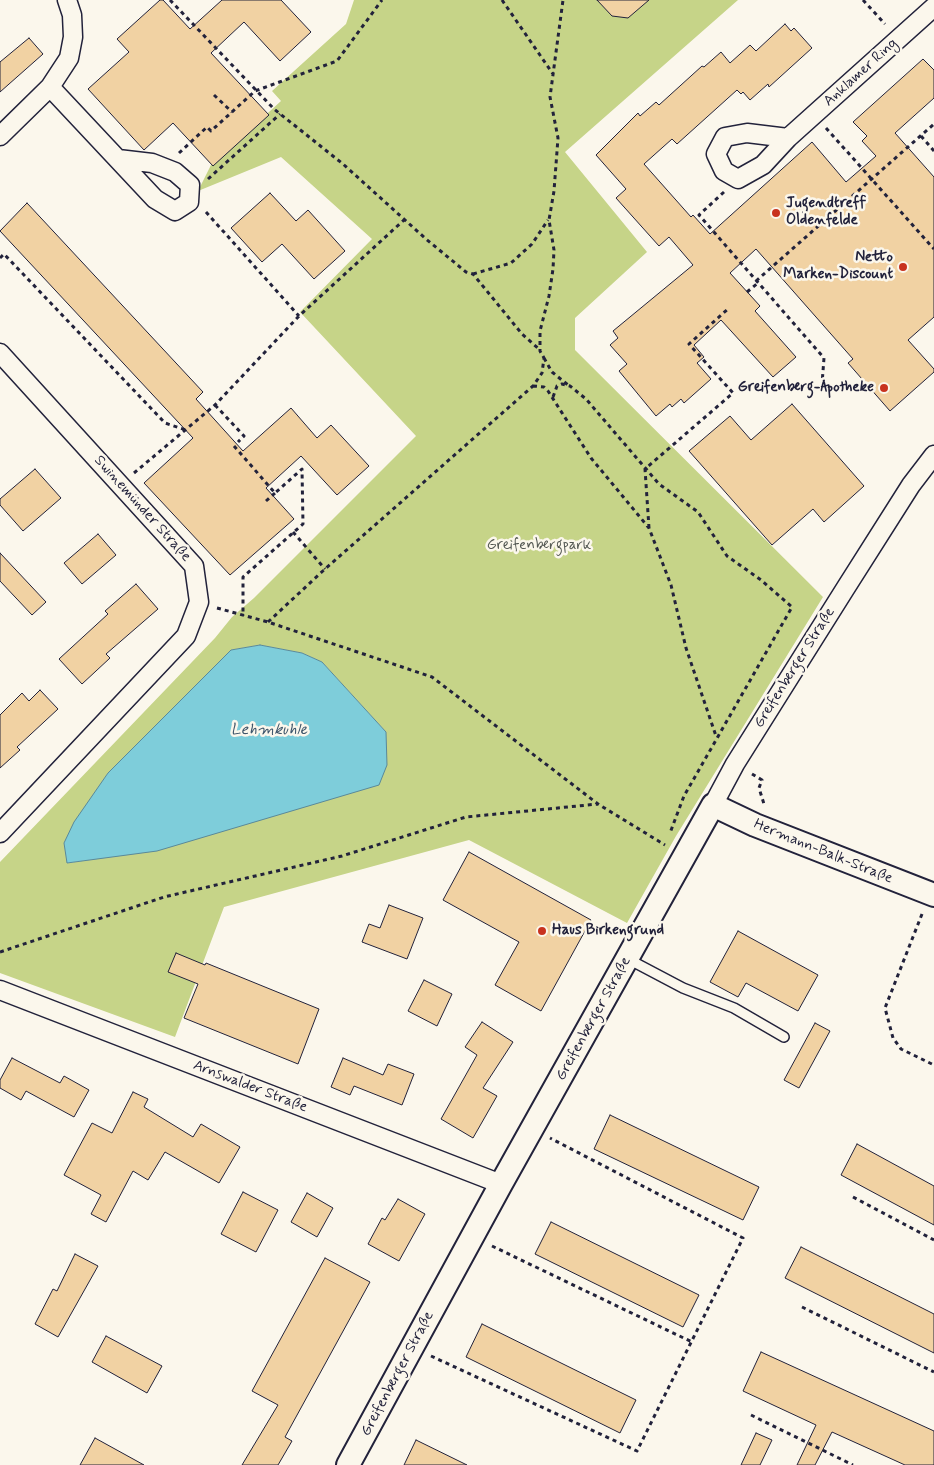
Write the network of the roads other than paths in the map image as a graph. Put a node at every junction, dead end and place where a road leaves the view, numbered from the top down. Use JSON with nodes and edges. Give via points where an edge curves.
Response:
{"nodes":[{"id":1,"x":68,"y":0,"type":"edge"},
{"id":2,"x":934,"y":7,"type":"edge"},
{"id":3,"x":50,"y":88,"type":"junction"},
{"id":4,"x":0,"y":136,"type":"edge"},
{"id":5,"x":788,"y":138,"type":"junction"},
{"id":6,"x":118,"y":158,"type":"junction"},
{"id":7,"x":0,"y":353,"type":"edge"},
{"id":8,"x":934,"y":456,"type":"edge"},
{"id":9,"x":713,"y":805,"type":"junction"},
{"id":10,"x":0,"y":833,"type":"edge"},
{"id":11,"x":932,"y":894,"type":"edge"},
{"id":12,"x":628,"y":959,"type":"junction"},
{"id":13,"x":0,"y":990,"type":"edge"},
{"id":14,"x":784,"y":1036,"type":"dead end"},
{"id":15,"x":501,"y":1184,"type":"junction"},
{"id":16,"x":348,"y":1465,"type":"edge"}],
"edges":[{"from":1,"to":3,"type":"street","via":[[73,37],[69,58]]},
{"from":2,"to":5,"type":"street","name":"Anklamer Ring"},
{"from":3,"to":4,"type":"street"},
{"from":3,"to":6,"type":"street"},
{"from":5,"to":5,"type":"street","name":"Anklamer Ring","via":[[747,134],[725,137],[716,154],[724,171],[738,179],[763,164]]},
{"from":6,"to":6,"type":"street","via":[[155,198],[175,211],[190,202],[190,185],[175,172]]},
{"from":7,"to":10,"type":"street","name":"Swinemünder Straße","via":[[194,566],[199,602],[186,636]]},
{"from":8,"to":9,"type":"street","name":"Greifenberger Straße","via":[[911,485],[845,589]]},
{"from":9,"to":11,"type":"street","name":"Hermann-Balk-Straße","via":[[755,825]]},
{"from":9,"to":12,"type":"street","name":"Greifenberger Straße"},
{"from":12,"to":14,"type":"lane","via":[[683,988],[734,1008]]},
{"from":12,"to":15,"type":"street","name":"Greifenberger Straße"},
{"from":13,"to":15,"type":"street","name":"Arnswalder Straße"},
{"from":15,"to":16,"type":"street","name":"Greifenberger Straße"}]}
